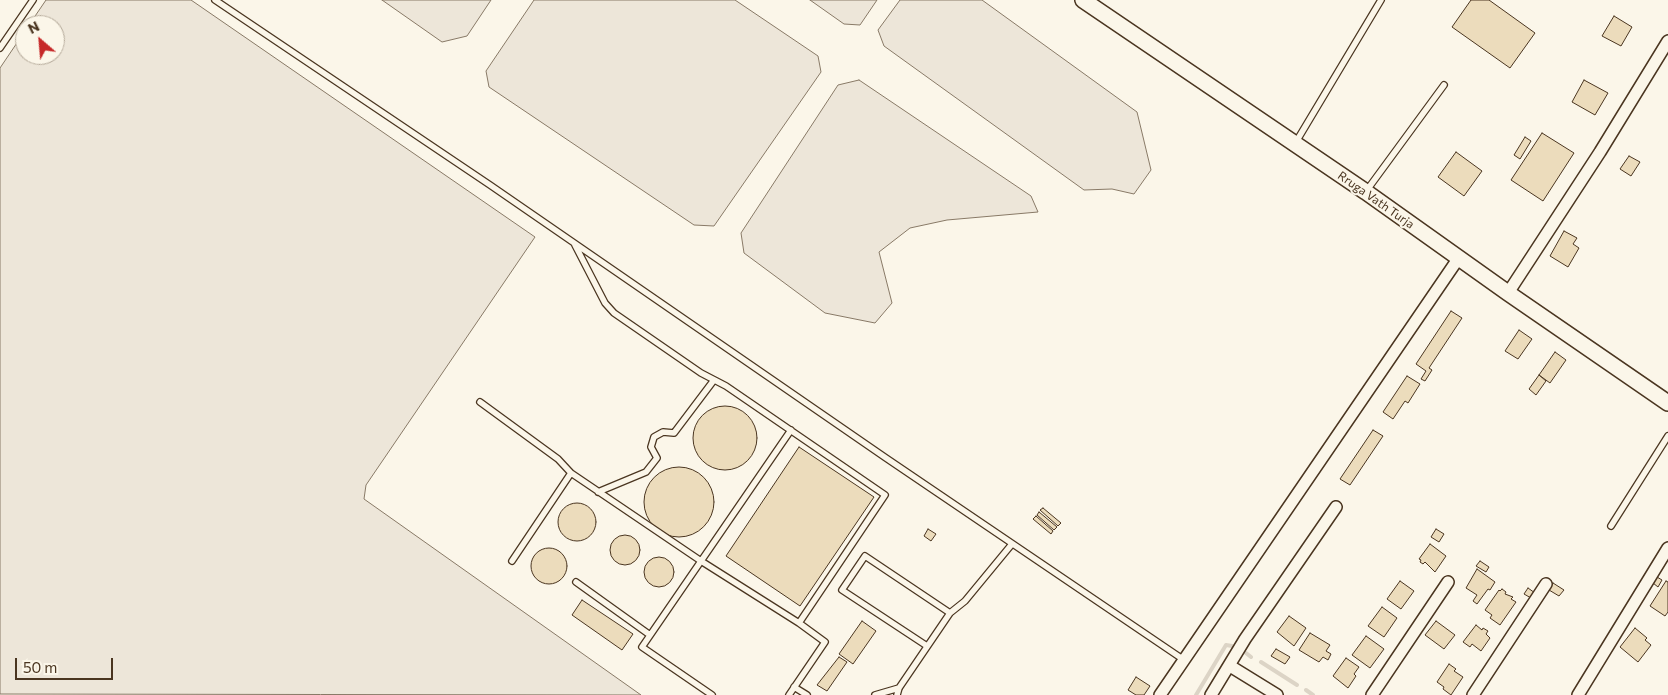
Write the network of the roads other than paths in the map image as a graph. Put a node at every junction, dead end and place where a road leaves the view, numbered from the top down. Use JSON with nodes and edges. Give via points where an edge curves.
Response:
{"nodes":[{"id":1,"x":33,"y":0,"type":"edge"},
{"id":2,"x":215,"y":0,"type":"edge"},
{"id":3,"x":1083,"y":0,"type":"edge"},
{"id":4,"x":1381,"y":0,"type":"edge"},
{"id":5,"x":1668,"y":41,"type":"edge"},
{"id":6,"x":0,"y":48,"type":"edge"},
{"id":7,"x":1444,"y":85,"type":"dead end"},
{"id":8,"x":1295,"y":144,"type":"junction"},
{"id":9,"x":1366,"y":192,"type":"junction"},
{"id":10,"x":574,"y":243,"type":"junction"},
{"id":11,"x":1458,"y":258,"type":"junction"},
{"id":12,"x":1508,"y":293,"type":"junction"},
{"id":13,"x":714,"y":380,"type":"junction"},
{"id":14,"x":480,"y":402,"type":"dead end"},
{"id":15,"x":1668,"y":403,"type":"edge"},
{"id":16,"x":791,"y":430,"type":"junction"},
{"id":17,"x":1668,"y":436,"type":"edge"},
{"id":18,"x":571,"y":474,"type":"junction"},
{"id":19,"x":598,"y":492,"type":"junction"},
{"id":20,"x":1336,"y":506,"type":"dead end"},
{"id":21,"x":1611,"y":526,"type":"dead end"},
{"id":22,"x":1012,"y":544,"type":"junction"},
{"id":23,"x":1668,"y":548,"type":"edge"},
{"id":24,"x":512,"y":561,"type":"dead end"},
{"id":25,"x":701,"y":561,"type":"junction"},
{"id":26,"x":576,"y":582,"type":"dead end"},
{"id":27,"x":1448,"y":582,"type":"dead end"},
{"id":28,"x":1546,"y":584,"type":"dead end"},
{"id":29,"x":950,"y":613,"type":"junction"},
{"id":30,"x":799,"y":623,"type":"junction"},
{"id":31,"x":650,"y":635,"type":"junction"},
{"id":32,"x":928,"y":646,"type":"junction"},
{"id":33,"x":1184,"y":660,"type":"junction"},
{"id":34,"x":1230,"y":666,"type":"junction"},
{"id":35,"x":794,"y":687,"type":"junction"},
{"id":36,"x":899,"y":688,"type":"junction"},
{"id":37,"x":712,"y":695,"type":"edge"},
{"id":38,"x":789,"y":695,"type":"edge"},
{"id":39,"x":807,"y":695,"type":"edge"},
{"id":40,"x":875,"y":695,"type":"edge"},
{"id":41,"x":897,"y":695,"type":"edge"},
{"id":42,"x":1160,"y":695,"type":"edge"},
{"id":43,"x":1210,"y":695,"type":"edge"},
{"id":44,"x":1277,"y":695,"type":"edge"},
{"id":45,"x":1372,"y":695,"type":"edge"},
{"id":46,"x":1473,"y":695,"type":"edge"},
{"id":47,"x":1578,"y":695,"type":"edge"}],
"edges":[{"from":1,"to":6,"type":"lane"},
{"from":2,"to":10,"type":"lane"},
{"from":3,"to":8,"type":"street","name":"Rruga Vath Turja"},
{"from":4,"to":8,"type":"lane"},
{"from":5,"to":12,"type":"street"},
{"from":7,"to":9,"type":"lane"},
{"from":8,"to":9,"type":"street","name":"Rruga Vath Turja"},
{"from":9,"to":11,"type":"street","name":"Rruga Vath Turja"},
{"from":10,"to":13,"type":"lane","via":[[605,303],[614,313]]},
{"from":10,"to":22,"type":"lane"},
{"from":11,"to":12,"type":"street","name":"Rruga Vath Turja"},
{"from":11,"to":33,"type":"street"},
{"from":12,"to":15,"type":"street","name":"Rruga Vath Turja"},
{"from":13,"to":16,"type":"lane"},
{"from":13,"to":19,"type":"lane","via":[[674,433],[663,432],[654,437],[651,447],[657,458],[646,472]]},
{"from":14,"to":18,"type":"lane","via":[[558,459]]},
{"from":16,"to":25,"type":"lane"},
{"from":16,"to":30,"type":"lane","via":[[885,495]]},
{"from":17,"to":21,"type":"lane"},
{"from":18,"to":19,"type":"lane"},
{"from":18,"to":24,"type":"lane"},
{"from":19,"to":25,"type":"lane"},
{"from":20,"to":34,"type":"street"},
{"from":22,"to":29,"type":"lane","via":[[965,601]]},
{"from":22,"to":33,"type":"lane"},
{"from":23,"to":47,"type":"street"},
{"from":25,"to":30,"type":"lane"},
{"from":25,"to":31,"type":"lane"},
{"from":26,"to":31,"type":"lane"},
{"from":27,"to":45,"type":"street"},
{"from":28,"to":46,"type":"street"},
{"from":29,"to":32,"type":"lane"},
{"from":29,"to":32,"type":"lane","via":[[865,556],[842,590]]},
{"from":30,"to":35,"type":"lane","via":[[824,642]]},
{"from":31,"to":37,"type":"lane","via":[[642,647]]},
{"from":32,"to":36,"type":"lane"},
{"from":33,"to":42,"type":"street"},
{"from":34,"to":43,"type":"street"},
{"from":34,"to":44,"type":"street"},
{"from":35,"to":38,"type":"lane"},
{"from":35,"to":39,"type":"lane"},
{"from":36,"to":40,"type":"lane"},
{"from":36,"to":41,"type":"lane"}]}
